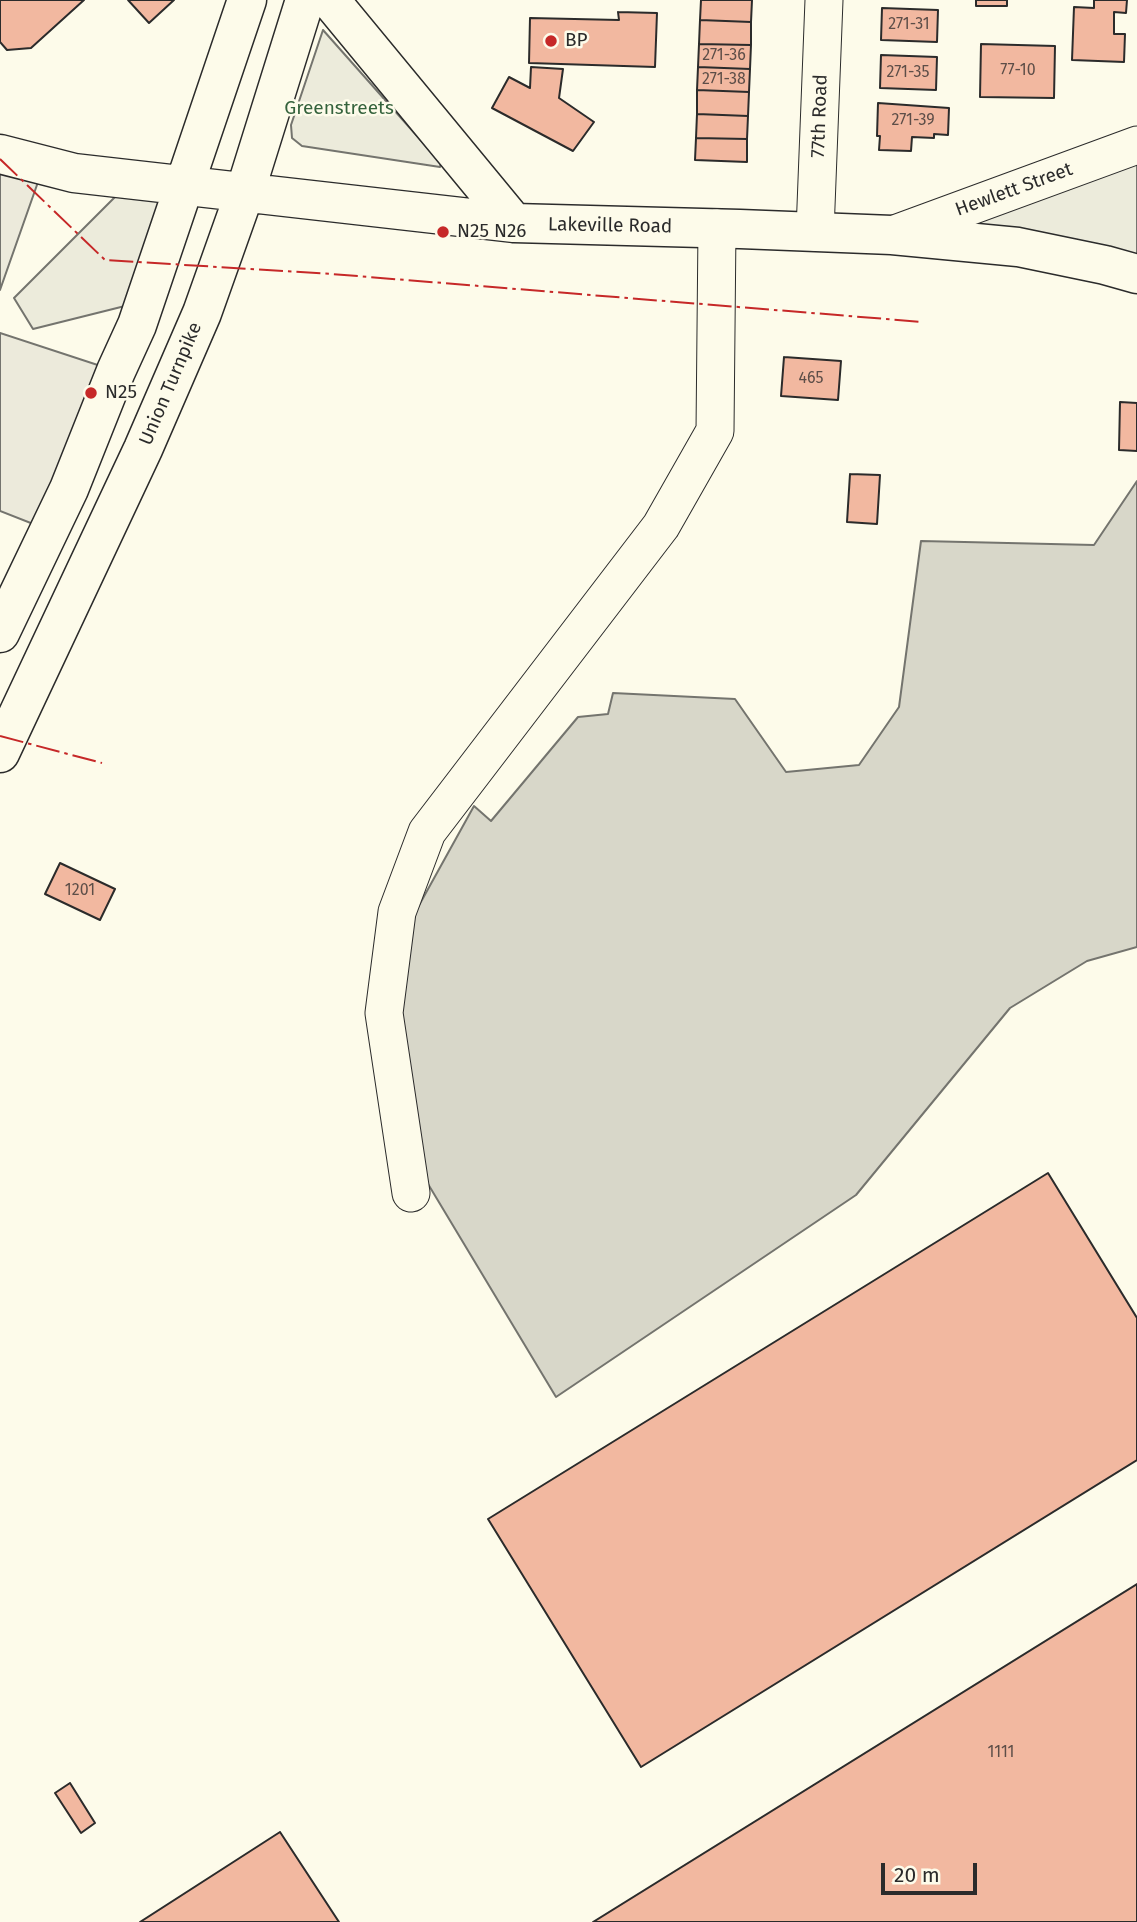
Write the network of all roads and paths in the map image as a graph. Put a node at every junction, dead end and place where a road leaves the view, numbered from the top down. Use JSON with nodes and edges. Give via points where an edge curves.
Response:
{"nodes":[{"id":1,"x":247,"y":0,"type":"edge"},
{"id":2,"x":305,"y":0,"type":"edge"},
{"id":3,"x":330,"y":0,"type":"edge"},
{"id":4,"x":824,"y":0,"type":"edge"},
{"id":5,"x":1137,"y":145,"type":"edge"},
{"id":6,"x":0,"y":155,"type":"edge"},
{"id":7,"x":184,"y":185,"type":"junction"},
{"id":8,"x":245,"y":192,"type":"junction"},
{"id":9,"x":514,"y":223,"type":"junction"},
{"id":10,"x":717,"y":228,"type":"junction"},
{"id":11,"x":815,"y":232,"type":"junction"},
{"id":12,"x":892,"y":235,"type":"junction"},
{"id":13,"x":1137,"y":274,"type":"edge"},
{"id":14,"x":0,"y":633,"type":"edge"},
{"id":15,"x":0,"y":753,"type":"edge"},
{"id":16,"x":411,"y":1193,"type":"dead end"}],
"edges":[{"from":1,"to":7,"type":"main road"},
{"from":2,"to":8,"type":"main road","name":"Union Turnpike"},
{"from":3,"to":9,"type":"main road"},
{"from":4,"to":11,"type":"street","name":"77th Road"},
{"from":5,"to":12,"type":"street","name":"Hewlett Street"},
{"from":6,"to":7,"type":"main road","name":"Lakeville Road","via":[[74,173]]},
{"from":7,"to":8,"type":"main road","name":"Lakeville Road"},
{"from":7,"to":14,"type":"main road","via":[[137,325],[69,489]]},
{"from":8,"to":9,"type":"main road","name":"Lakeville Road"},
{"from":8,"to":15,"type":"main road","name":"Union Turnpike","via":[[202,313],[149,437]]},
{"from":9,"to":10,"type":"main road","name":"Lakeville Road"},
{"from":10,"to":11,"type":"main road","name":"Lakeville Road"},
{"from":10,"to":16,"type":"street","via":[[715,431],[661,526],[427,832],[397,912],[384,1013]]},
{"from":11,"to":12,"type":"main road","name":"Lakeville Road"},
{"from":12,"to":13,"type":"main road","name":"Lakeville Road","via":[[1018,247]]}]}
